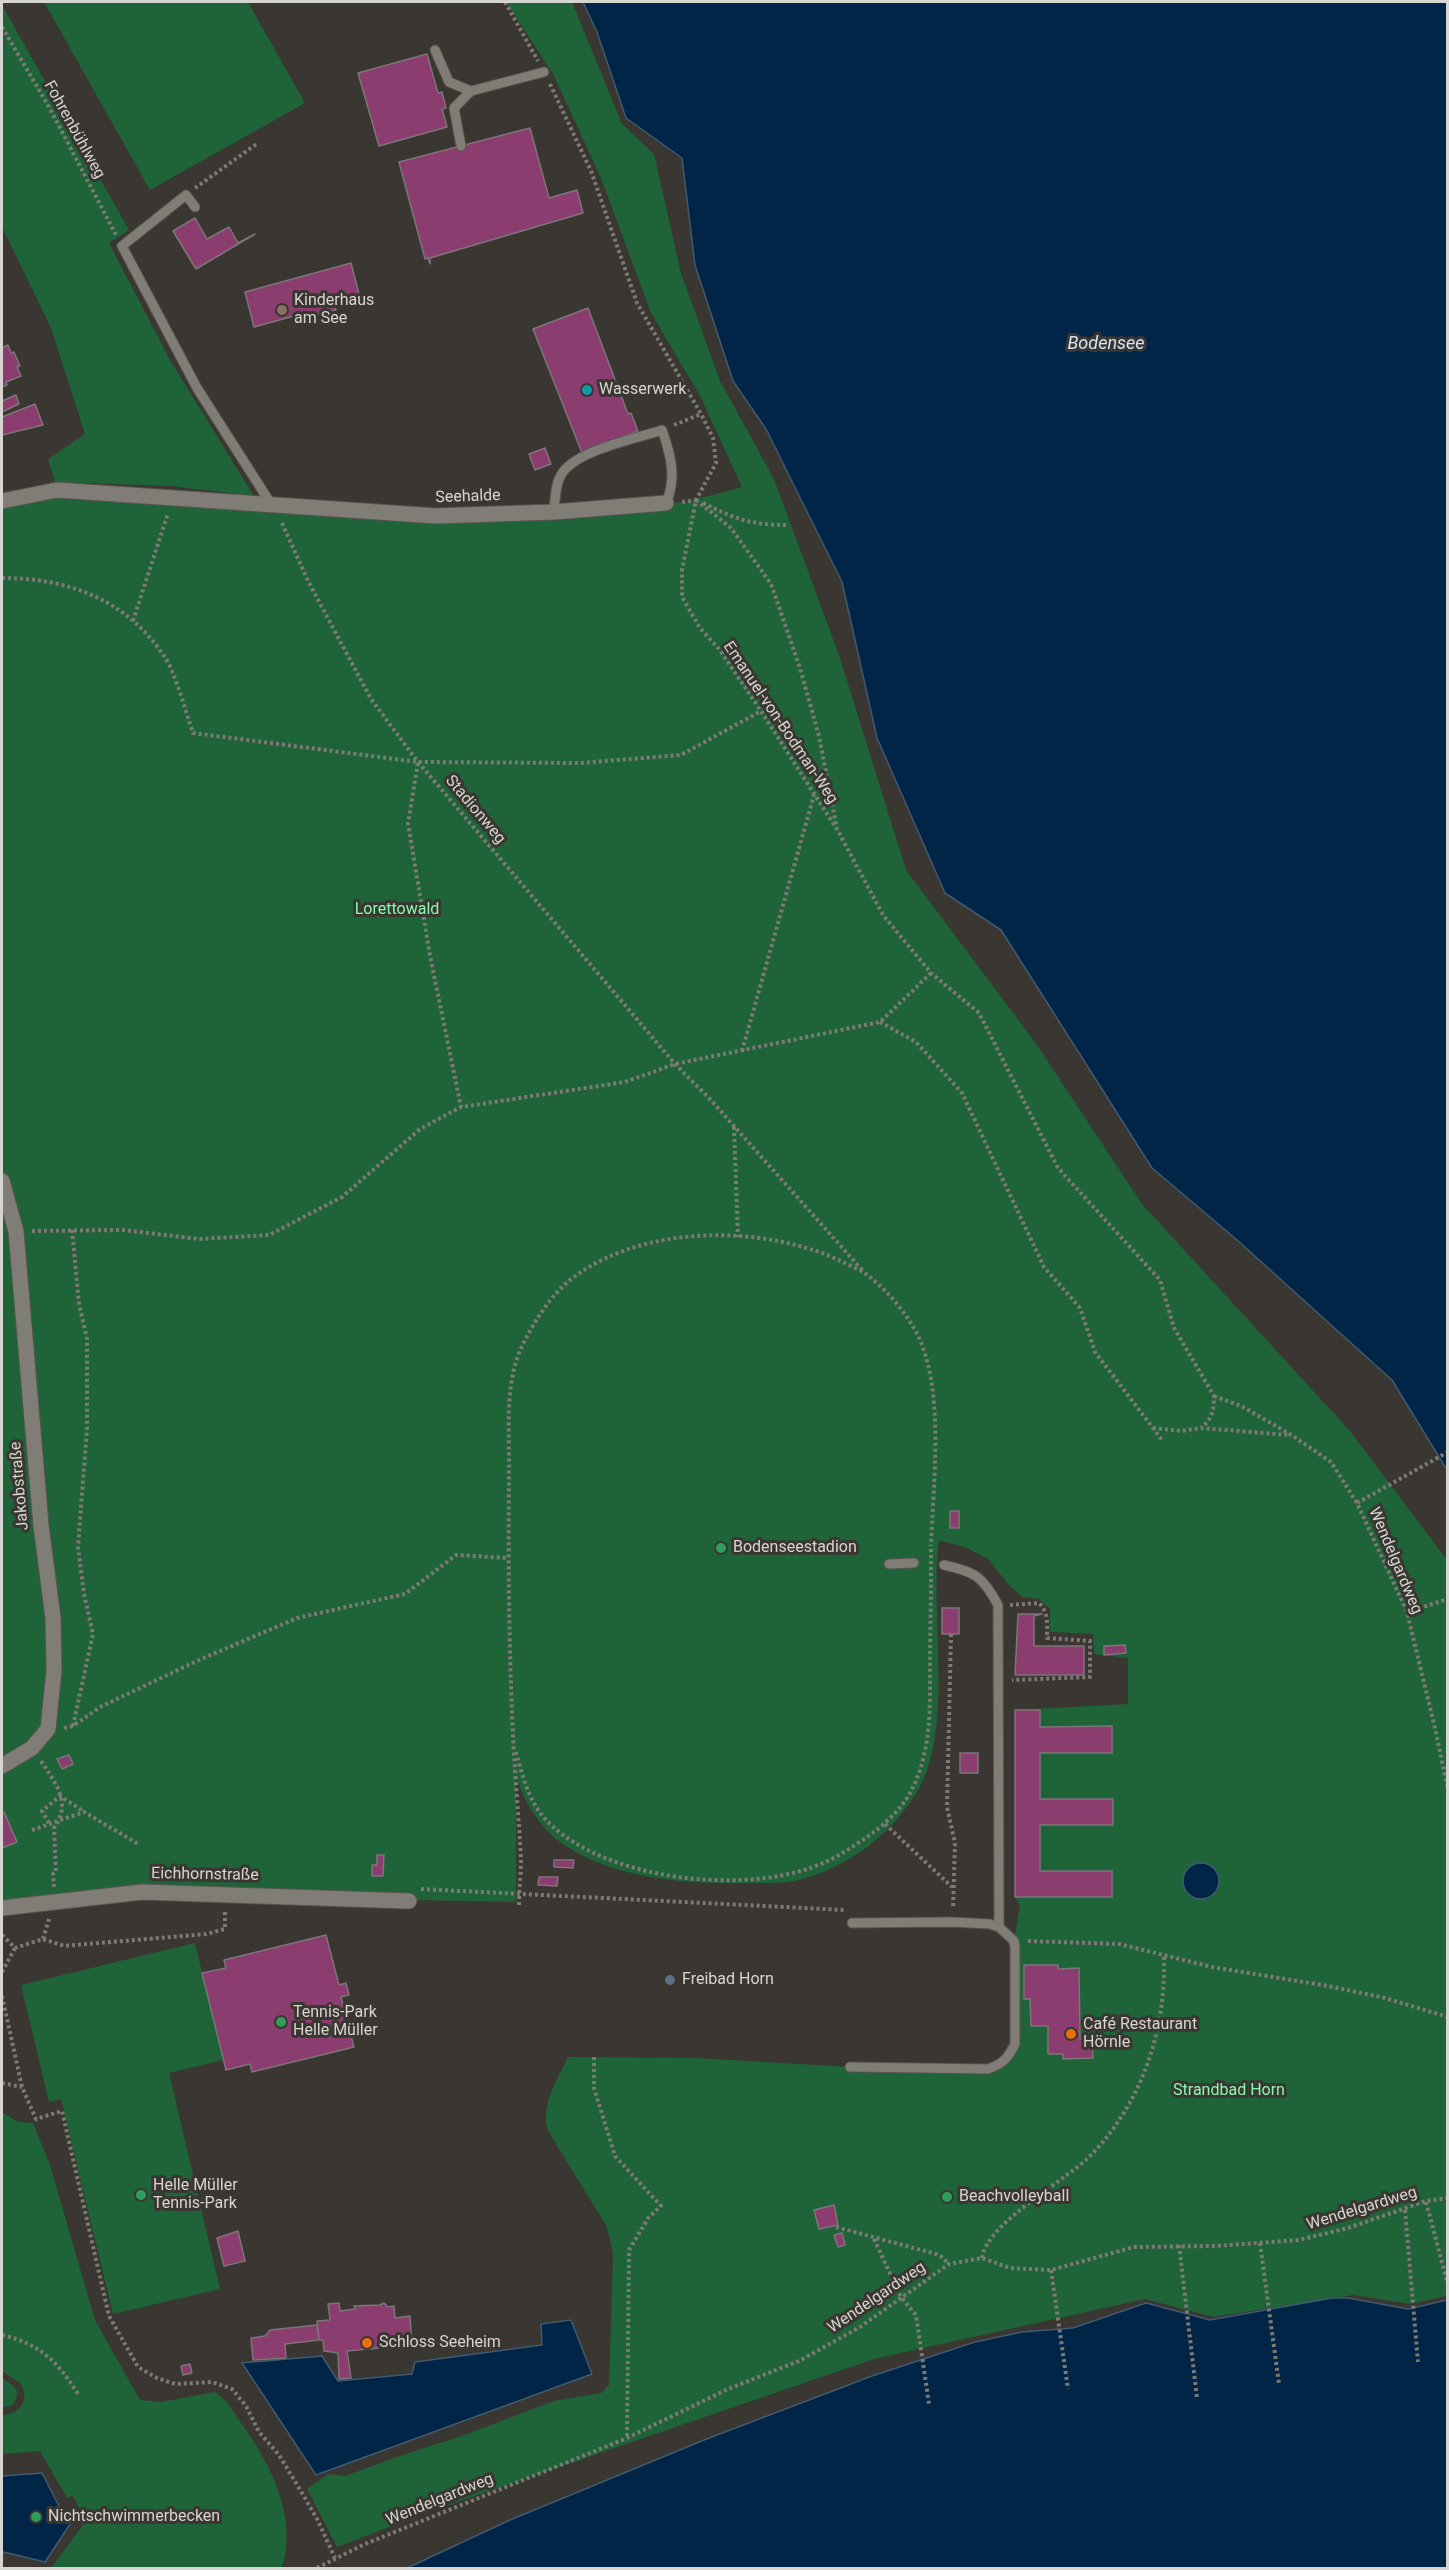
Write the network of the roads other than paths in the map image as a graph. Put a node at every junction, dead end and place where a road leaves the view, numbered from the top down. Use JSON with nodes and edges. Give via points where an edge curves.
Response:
{"nodes":[{"id":1,"x":435,"y":50,"type":"dead end"},
{"id":2,"x":544,"y":72,"type":"road end"},
{"id":3,"x":471,"y":90,"type":"junction"},
{"id":4,"x":461,"y":146,"type":"dead end"},
{"id":5,"x":195,"y":207,"type":"dead end"},
{"id":6,"x":2,"y":501,"type":"edge"},
{"id":7,"x":666,"y":503,"type":"joint"},
{"id":8,"x":271,"y":504,"type":"junction"},
{"id":9,"x":554,"y":512,"type":"junction"},
{"id":10,"x":2,"y":1181,"type":"edge"},
{"id":11,"x":914,"y":1563,"type":"dead end"},
{"id":12,"x":889,"y":1564,"type":"dead end"},
{"id":13,"x":944,"y":1565,"type":"dead end"},
{"id":14,"x":2,"y":1766,"type":"edge"},
{"id":15,"x":410,"y":1895,"type":"road end"},
{"id":16,"x":2,"y":1908,"type":"edge"},
{"id":17,"x":852,"y":1923,"type":"dead end"},
{"id":18,"x":999,"y":1927,"type":"junction"},
{"id":19,"x":850,"y":2067,"type":"dead end"}],
"edges":[{"from":1,"to":3,"type":"lane","via":[[449,82]]},
{"from":2,"to":3,"type":"lane"},
{"from":3,"to":4,"type":"lane","via":[[454,108]]},
{"from":5,"to":8,"type":"lane","via":[[186,195],[122,246],[197,387]]},
{"from":6,"to":8,"type":"street","name":"Seehalde","via":[[57,490]]},
{"from":7,"to":9,"type":"street","name":"Seehalde"},
{"from":7,"to":9,"type":"lane","via":[[672,489],[672,470],[662,430],[572,462],[560,476]]},
{"from":8,"to":9,"type":"street","name":"Seehalde","via":[[436,516]]},
{"from":10,"to":14,"type":"street","name":"Jakobstraße","via":[[16,1231],[41,1525],[53,1618],[54,1671],[48,1729],[32,1748]]},
{"from":11,"to":12,"type":"lane"},
{"from":13,"to":18,"type":"lane","via":[[961,1568],[985,1581],[998,1605]]},
{"from":15,"to":16,"type":"street","name":"Eichhornstraße","via":[[142,1892]]},
{"from":17,"to":18,"type":"lane","via":[[951,1922]]},
{"from":18,"to":19,"type":"lane","via":[[1014,1941],[1016,2044],[1008,2058],[988,2069]]}]}
